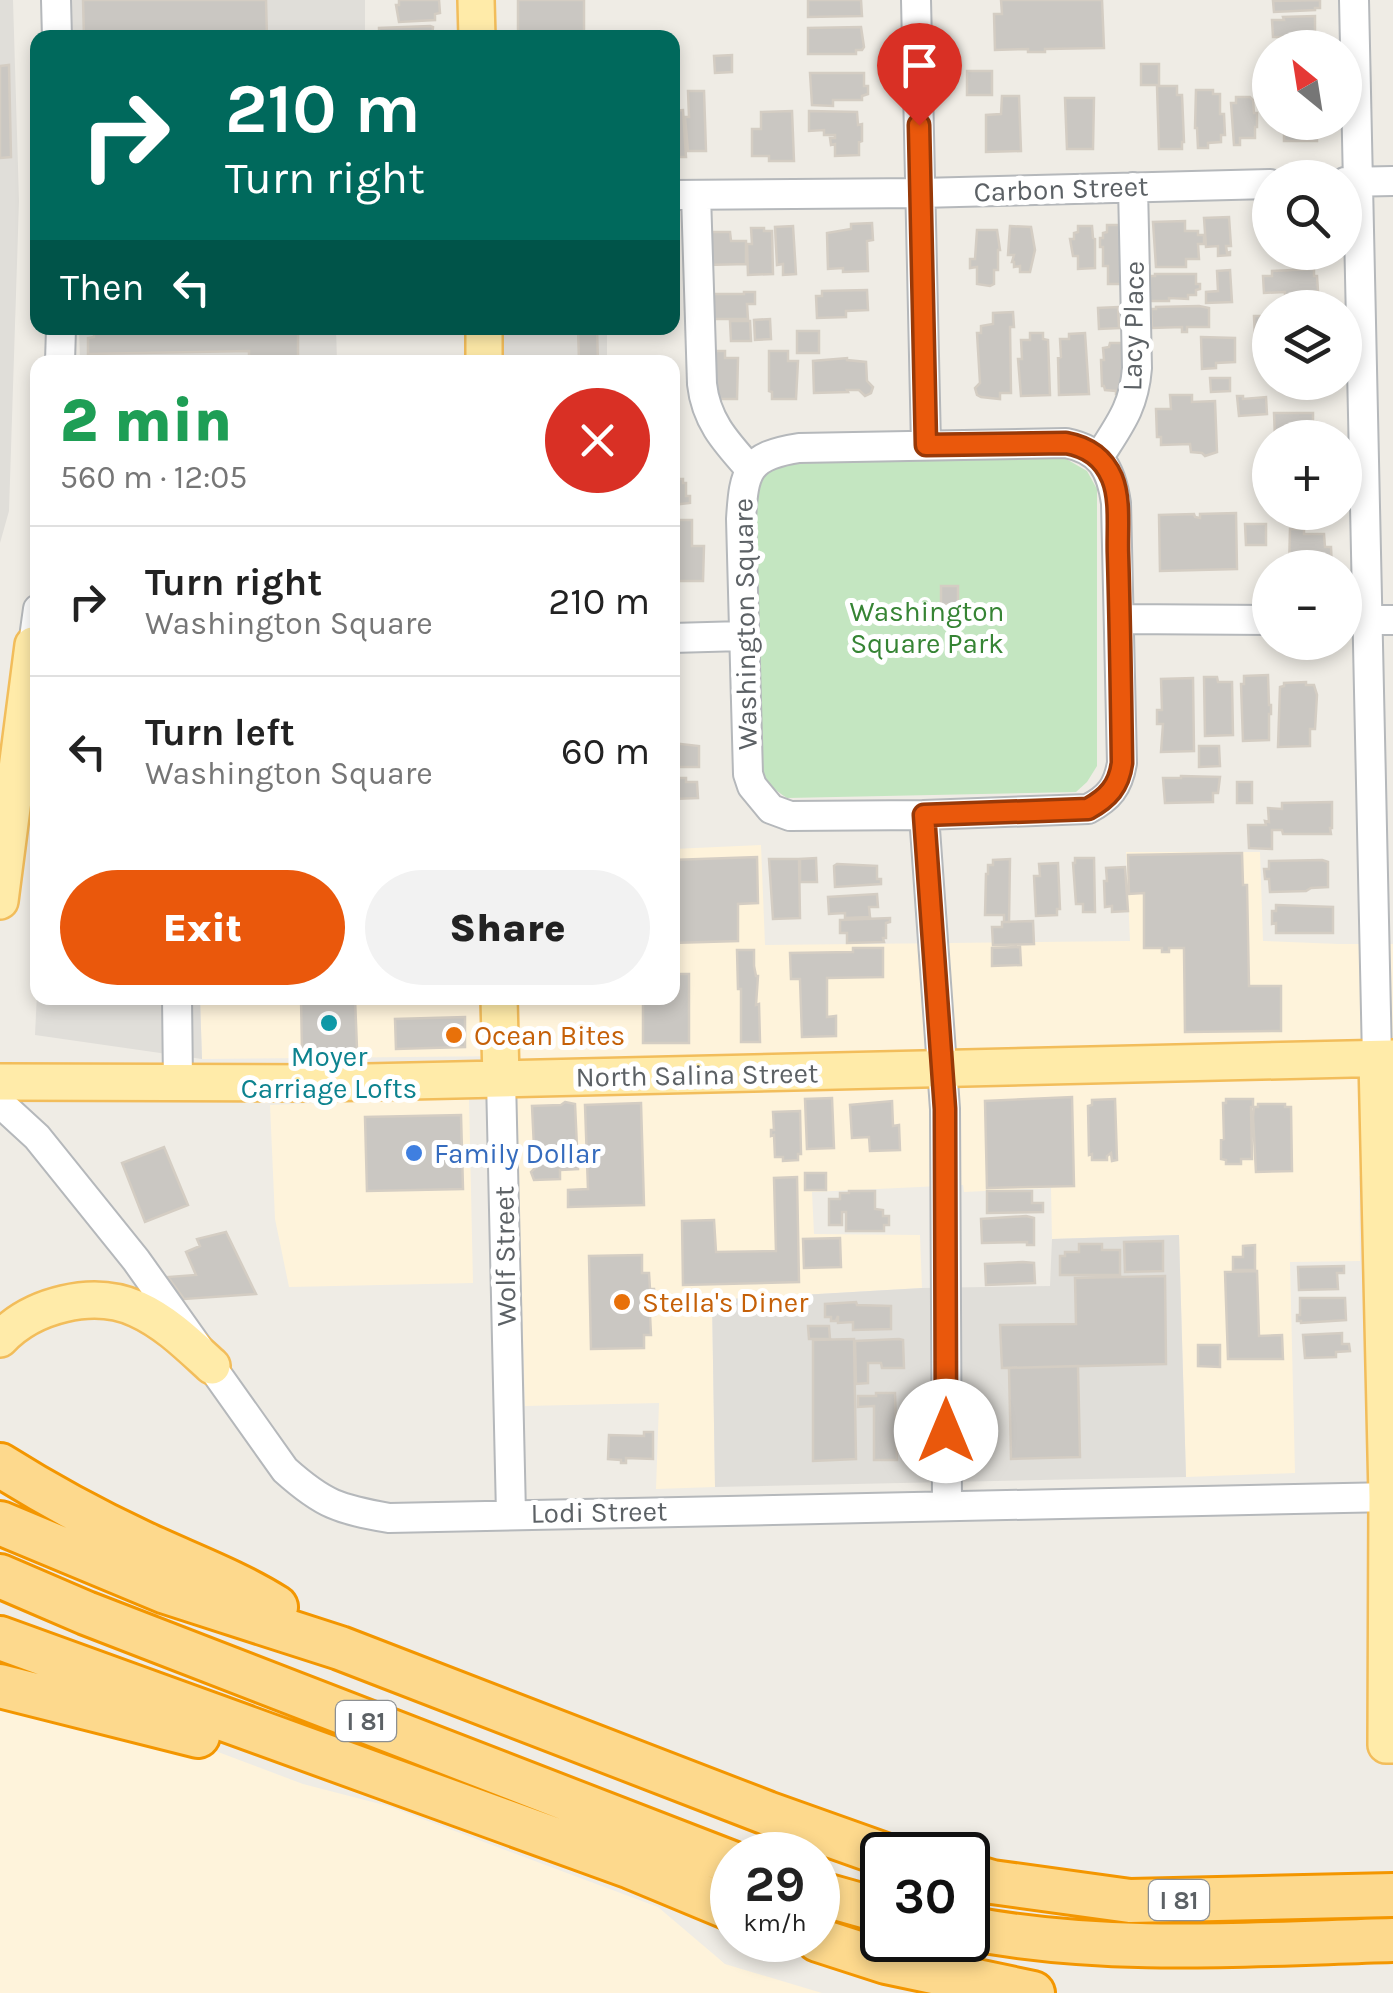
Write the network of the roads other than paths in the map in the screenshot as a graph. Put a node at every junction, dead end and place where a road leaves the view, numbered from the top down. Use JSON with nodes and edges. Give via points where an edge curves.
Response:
{"nodes":[{"id":1,"x":56,"y":0,"type":"edge"},
{"id":2,"x":476,"y":0,"type":"edge"},
{"id":3,"x":916,"y":0,"type":"edge"},
{"id":4,"x":1354,"y":0,"type":"edge"},
{"id":5,"x":58,"y":30,"type":"edge"},
{"id":6,"x":477,"y":30,"type":"edge"},
{"id":7,"x":1351,"y":160,"type":"edge"},
{"id":8,"x":1393,"y":181,"type":"edge"},
{"id":9,"x":1362,"y":182,"type":"edge"},
{"id":10,"x":1252,"y":184,"type":"edge"},
{"id":11,"x":1133,"y":187,"type":"junction"},
{"id":12,"x":920,"y":193,"type":"junction"},
{"id":13,"x":684,"y":195,"type":"edge"},
{"id":14,"x":1354,"y":270,"type":"edge"},
{"id":15,"x":926,"y":445,"type":"junction"},
{"id":16,"x":1099,"y":457,"type":"junction"},
{"id":17,"x":750,"y":469,"type":"junction"},
{"id":18,"x":1120,"y":619,"type":"junction"},
{"id":19,"x":1252,"y":620,"type":"edge"},
{"id":20,"x":1368,"y":620,"type":"edge"},
{"id":21,"x":743,"y":636,"type":"junction"},
{"id":22,"x":680,"y":638,"type":"edge"},
{"id":23,"x":24,"y":645,"type":"edge"},
{"id":24,"x":924,"y":815,"type":"junction"},
{"id":25,"x":0,"y":901,"type":"edge"},
{"id":26,"x":178,"y":1005,"type":"edge"},
{"id":27,"x":499,"y":1005,"type":"edge"},
{"id":28,"x":1385,"y":1058,"type":"edge"},
{"id":29,"x":942,"y":1069,"type":"junction"},
{"id":30,"x":501,"y":1080,"type":"junction"},
{"id":31,"x":0,"y":1082,"type":"edge"},
{"id":32,"x":178,"y":1082,"type":"junction"},
{"id":33,"x":0,"y":1103,"type":"edge"},
{"id":34,"x":0,"y":1339,"type":"edge"},
{"id":35,"x":212,"y":1366,"type":"junction"},
{"id":36,"x":0,"y":1465,"type":"edge"},
{"id":37,"x":1390,"y":1497,"type":"edge"},
{"id":38,"x":946,"y":1506,"type":"junction"},
{"id":39,"x":511,"y":1514,"type":"junction"},
{"id":40,"x":0,"y":1523,"type":"edge"},
{"id":41,"x":0,"y":1576,"type":"edge"},
{"id":42,"x":0,"y":1611,"type":"edge"},
{"id":43,"x":0,"y":1638,"type":"edge"},
{"id":44,"x":340,"y":1648,"type":"junction"},
{"id":45,"x":219,"y":1664,"type":"junction"},
{"id":46,"x":0,"y":1686,"type":"edge"},
{"id":47,"x":1390,"y":1745,"type":"edge"},
{"id":48,"x":412,"y":1788,"type":"junction"},
{"id":49,"x":860,"y":1846,"type":"edge"},
{"id":50,"x":710,"y":1854,"type":"edge"},
{"id":51,"x":990,"y":1882,"type":"edge"},
{"id":52,"x":1393,"y":1895,"type":"edge"},
{"id":53,"x":710,"y":1900,"type":"edge"},
{"id":54,"x":990,"y":1931,"type":"edge"},
{"id":55,"x":1393,"y":1940,"type":"edge"},
{"id":56,"x":840,"y":1947,"type":"edge"},
{"id":57,"x":1033,"y":1993,"type":"edge"}],
"edges":[{"from":1,"to":5,"type":"street"},
{"from":2,"to":6,"type":"main road"},
{"from":3,"to":12,"type":"street"},
{"from":4,"to":7,"type":"street"},
{"from":8,"to":9,"type":"street"},
{"from":10,"to":11,"type":"street","name":"Carbon Street"},
{"from":11,"to":12,"type":"street","name":"Carbon Street"},
{"from":11,"to":16,"type":"street","name":"Lacy Place","via":[[1136,390]]},
{"from":12,"to":13,"type":"street","name":"Carbon Street"},
{"from":12,"to":15,"type":"street"},
{"from":13,"to":17,"type":"street","via":[[704,406]]},
{"from":14,"to":20,"type":"street"},
{"from":15,"to":16,"type":"street","name":"Washington Square","via":[[1066,443]]},
{"from":15,"to":17,"type":"street","name":"Washington Square","via":[[799,448],[763,457]]},
{"from":16,"to":18,"type":"street","name":"Washington Square","via":[[1113,480],[1116,503]]},
{"from":17,"to":21,"type":"street","name":"Washington Square","via":[[741,519]]},
{"from":18,"to":19,"type":"street"},
{"from":18,"to":24,"type":"street","name":"Washington Square","via":[[1122,763],[1120,779],[1104,800],[1088,809]]},
{"from":20,"to":28,"type":"street"},
{"from":21,"to":22,"type":"street"},
{"from":21,"to":24,"type":"street","name":"Washington Square","via":[[748,774],[771,809],[790,816]]},
{"from":23,"to":25,"type":"main road"},
{"from":24,"to":29,"type":"street"},
{"from":26,"to":32,"type":"street"},
{"from":27,"to":30,"type":"main road","name":"Wolf Street"},
{"from":28,"to":29,"type":"main road","name":"North Salina Street"},
{"from":28,"to":37,"type":"main road"},
{"from":29,"to":30,"type":"main road","name":"North Salina Street"},
{"from":29,"to":38,"type":"street"},
{"from":30,"to":32,"type":"main road","name":"North Salina Street"},
{"from":30,"to":39,"type":"street","name":"Wolf Street"},
{"from":31,"to":32,"type":"main road","name":"North Salina Street"},
{"from":33,"to":35,"type":"street","name":"Lodi Street","via":[[37,1137]]},
{"from":34,"to":35,"type":"main road","via":[[63,1303],[105,1301],[148,1315]]},
{"from":35,"to":39,"type":"street","name":"Lodi Street","via":[[285,1470],[344,1510],[389,1518]]},
{"from":36,"to":44,"type":"highway","via":[[143,1543],[249,1590]]},
{"from":37,"to":38,"type":"street","name":"Lodi Street"},
{"from":37,"to":47,"type":"main road"},
{"from":38,"to":39,"type":"street","name":"Lodi Street"},
{"from":40,"to":44,"type":"highway","number":"I 81","via":[[166,1592]]},
{"from":41,"to":45,"type":"highway","number":"I 81"},
{"from":42,"to":45,"type":"highway","via":[[160,1655]]},
{"from":43,"to":48,"type":"highway"},
{"from":44,"to":49,"type":"highway","number":"I 81"},
{"from":45,"to":50,"type":"highway","number":"I 81"},
{"from":46,"to":48,"type":"highway"},
{"from":48,"to":53,"type":"highway"},
{"from":51,"to":52,"type":"highway","number":"I 81","via":[[1130,1901]]},
{"from":54,"to":55,"type":"highway","number":"I 81","via":[[1186,1946]]},
{"from":56,"to":57,"type":"highway"}]}
